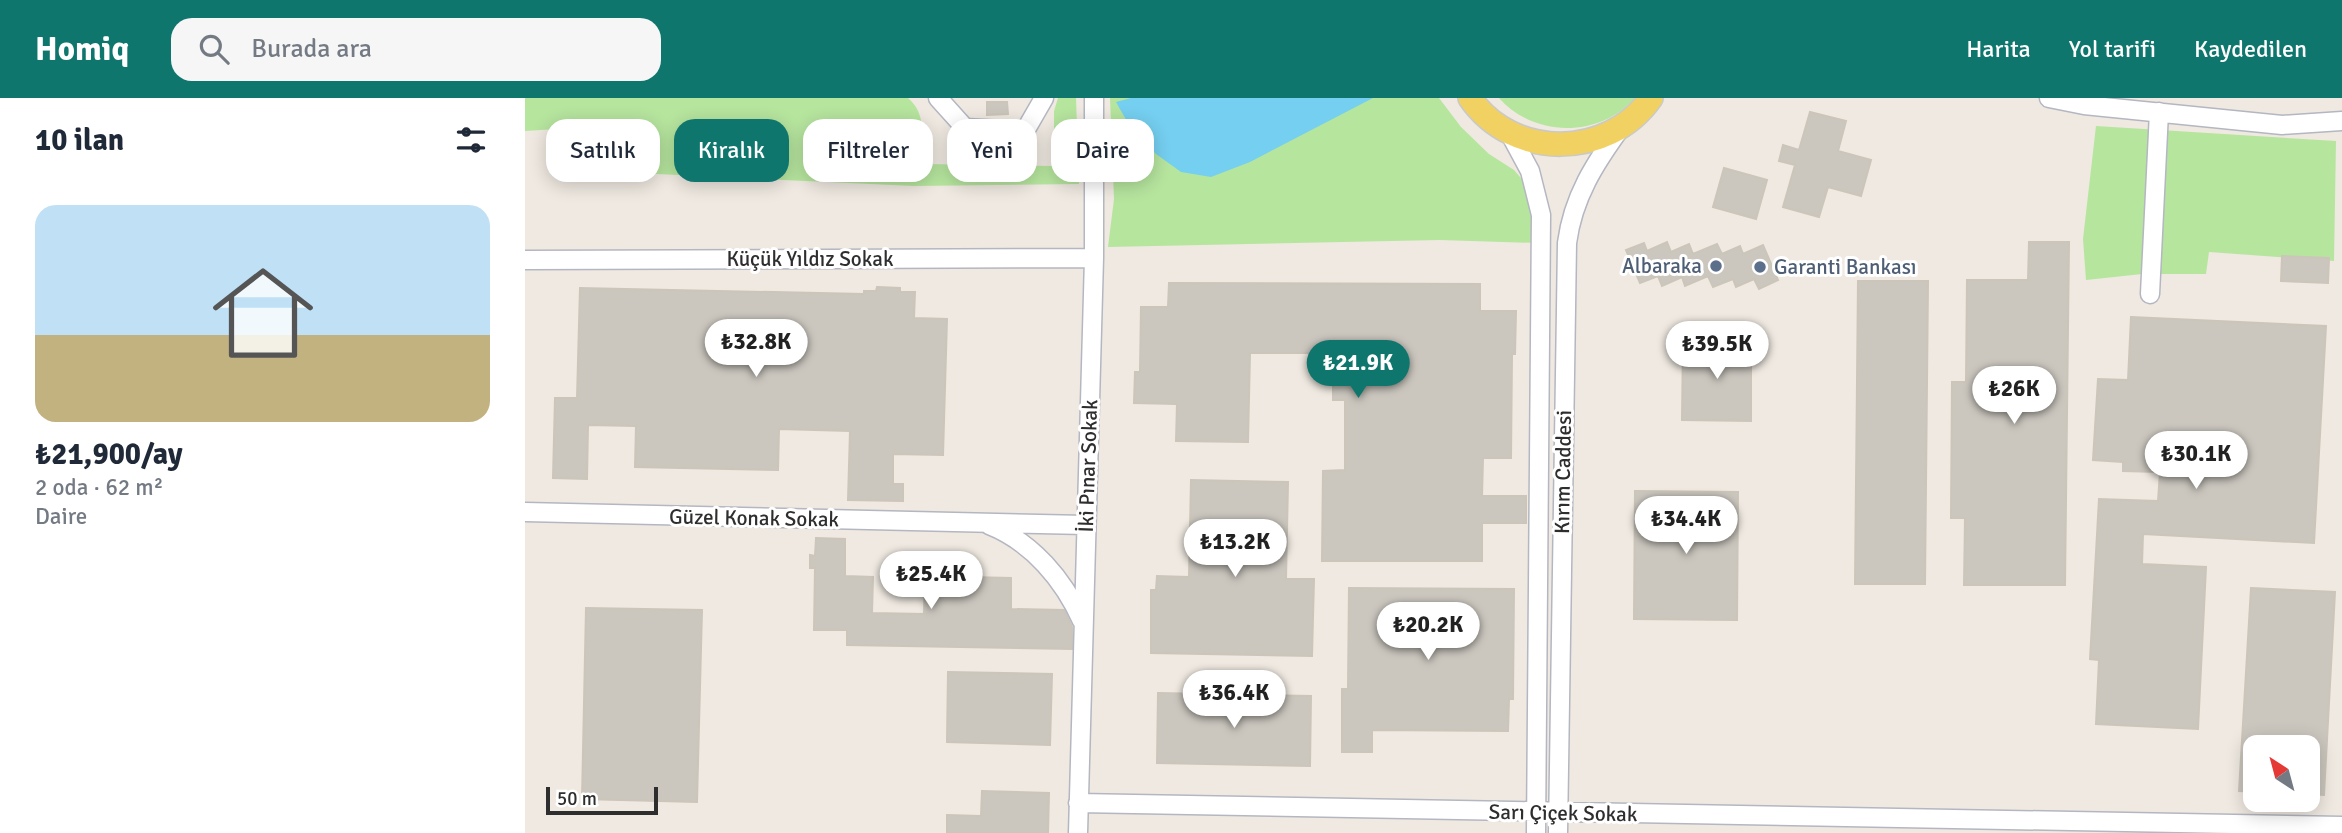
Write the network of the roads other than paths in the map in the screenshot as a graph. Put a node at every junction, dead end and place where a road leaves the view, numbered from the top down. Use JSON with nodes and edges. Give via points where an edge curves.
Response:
{"nodes":[{"id":1,"x":938,"y":98,"type":"edge"},
{"id":2,"x":1044,"y":98,"type":"edge"},
{"id":3,"x":1094,"y":98,"type":"edge"},
{"id":4,"x":1470,"y":98,"type":"edge"},
{"id":5,"x":1651,"y":98,"type":"edge"},
{"id":6,"x":2049,"y":98,"type":"edge"},
{"id":7,"x":2159,"y":112,"type":"junction"},
{"id":8,"x":2342,"y":121,"type":"edge"},
{"id":9,"x":1622,"y":126,"type":"junction"},
{"id":10,"x":1509,"y":132,"type":"junction"},
{"id":11,"x":1094,"y":258,"type":"junction"},
{"id":12,"x":525,"y":260,"type":"edge"},
{"id":13,"x":2150,"y":295,"type":"dead end"},
{"id":14,"x":525,"y":512,"type":"edge"},
{"id":15,"x":983,"y":523,"type":"junction"},
{"id":16,"x":1086,"y":525,"type":"junction"},
{"id":17,"x":1083,"y":623,"type":"junction"},
{"id":18,"x":1078,"y":803,"type":"junction"},
{"id":19,"x":1537,"y":813,"type":"junction"},
{"id":20,"x":1558,"y":813,"type":"junction"},
{"id":21,"x":2342,"y":826,"type":"edge"},
{"id":22,"x":1078,"y":833,"type":"edge"},
{"id":23,"x":1536,"y":833,"type":"edge"},
{"id":24,"x":1558,"y":833,"type":"edge"}],
"edges":[{"from":1,"to":2,"type":"street","via":[[965,128],[1025,131]]},
{"from":3,"to":11,"type":"street","name":"İki Pınar Sokak"},
{"from":4,"to":10,"type":"main road","via":[[1484,115]]},
{"from":5,"to":9,"type":"main road"},
{"from":6,"to":7,"type":"street"},
{"from":7,"to":8,"type":"street","via":[[2282,125]]},
{"from":7,"to":13,"type":"street"},
{"from":9,"to":10,"type":"main road","via":[[1575,144],[1541,143]]},
{"from":9,"to":20,"type":"street","name":"Kırım Caddesi","via":[[1579,193],[1567,243]]},
{"from":10,"to":19,"type":"street","name":"Kırım Caddesi","via":[[1531,171],[1541,223]]},
{"from":11,"to":12,"type":"street","name":"Küçük Yıldız Sokak"},
{"from":11,"to":16,"type":"street","name":"İki Pınar Sokak"},
{"from":14,"to":15,"type":"street","name":"Güzel Konak Sokak"},
{"from":15,"to":16,"type":"street","name":"Güzel Konak Sokak"},
{"from":15,"to":17,"type":"street","name":"Güzel Konak Sokak","via":[[1010,535],[1043,562],[1065,589]]},
{"from":16,"to":17,"type":"street","name":"İki Pınar Sokak"},
{"from":17,"to":18,"type":"street","name":"İki Pınar Sokak"},
{"from":18,"to":19,"type":"street","name":"Sarı Çiçek Sokak"},
{"from":18,"to":22,"type":"street","name":"İki Pınar Sokak"},
{"from":19,"to":20,"type":"street","name":"Sarı Çiçek Sokak"},
{"from":19,"to":23,"type":"street","name":"Kırım Caddesi"},
{"from":20,"to":21,"type":"street","name":"Sarı Çiçek Sokak"},
{"from":20,"to":24,"type":"street","name":"Kırım Caddesi"}]}
